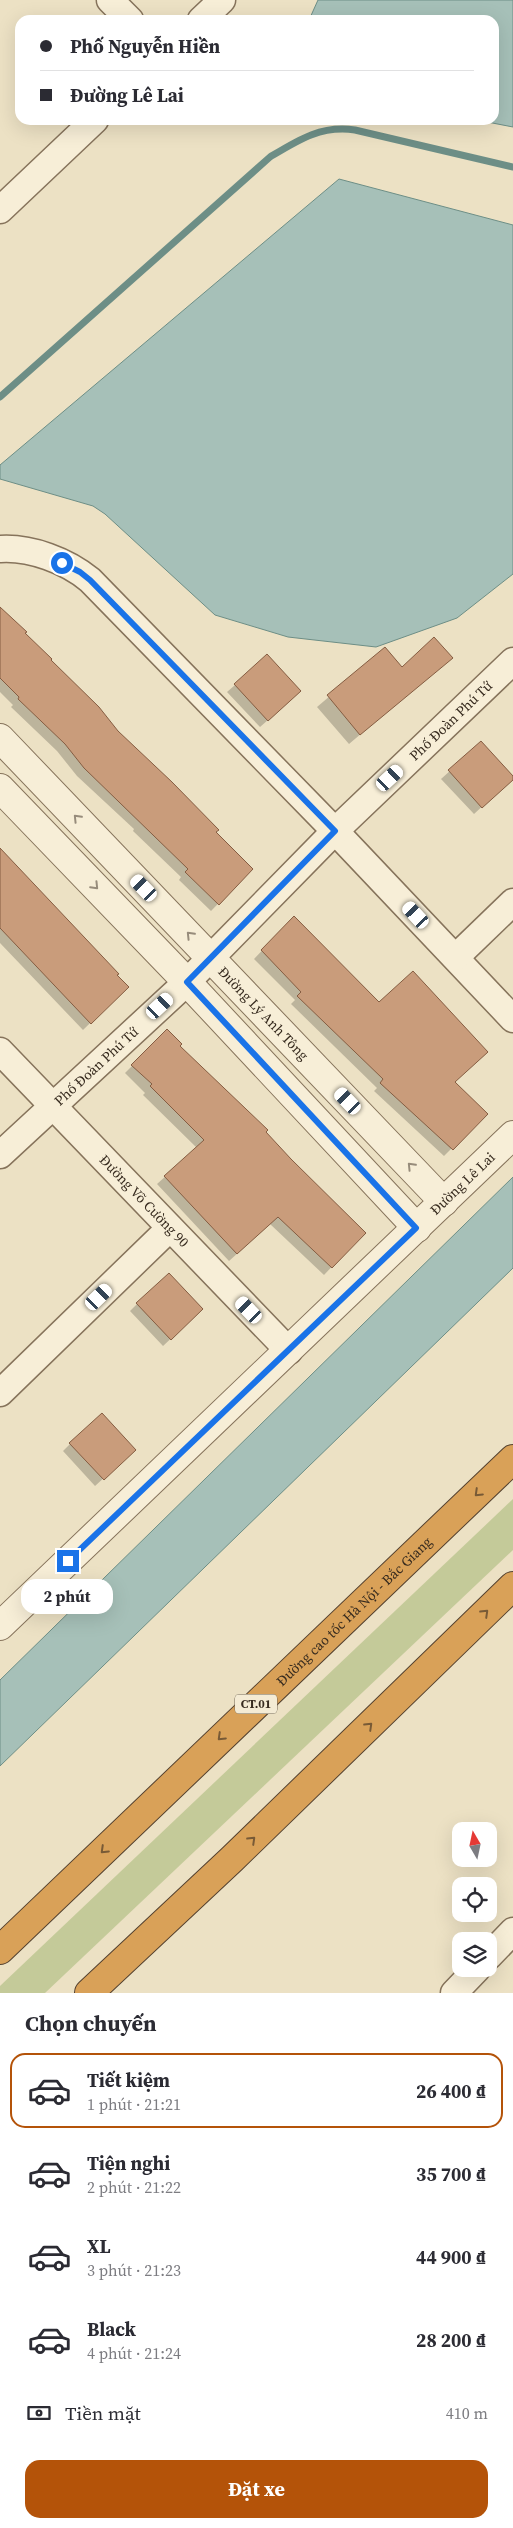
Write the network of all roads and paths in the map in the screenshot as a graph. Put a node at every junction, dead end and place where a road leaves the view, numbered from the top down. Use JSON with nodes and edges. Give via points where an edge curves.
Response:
{"nodes":[{"id":1,"x":110,"y":0,"type":"edge"},
{"id":2,"x":222,"y":0,"type":"edge"},
{"id":3,"x":125,"y":15,"type":"edge"},
{"id":4,"x":206,"y":15,"type":"edge"},
{"id":5,"x":90,"y":125,"type":"edge"},
{"id":6,"x":0,"y":210,"type":"edge"},
{"id":7,"x":0,"y":549,"type":"edge"},
{"id":8,"x":513,"y":661,"type":"edge"},
{"id":9,"x":0,"y":738,"type":"edge"},
{"id":10,"x":38,"y":778,"type":"junction"},
{"id":11,"x":6,"y":794,"type":"edge"},
{"id":12,"x":335,"y":831,"type":"junction"},
{"id":13,"x":513,"y":902,"type":"edge"},
{"id":14,"x":211,"y":957,"type":"junction"},
{"id":15,"x":456,"y":957,"type":"junction"},
{"id":16,"x":187,"y":982,"type":"junction"},
{"id":17,"x":513,"y":1018,"type":"edge"},
{"id":18,"x":0,"y":1051,"type":"edge"},
{"id":19,"x":52,"y":1105,"type":"junction"},
{"id":20,"x":513,"y":1135,"type":"edge"},
{"id":21,"x":0,"y":1155,"type":"edge"},
{"id":22,"x":444,"y":1202,"type":"junction"},
{"id":23,"x":170,"y":1228,"type":"junction"},
{"id":24,"x":416,"y":1228,"type":"junction"},
{"id":25,"x":289,"y":1351,"type":"junction"},
{"id":26,"x":0,"y":1393,"type":"edge"},
{"id":27,"x":513,"y":1459,"type":"edge"},
{"id":28,"x":513,"y":1586,"type":"edge"},
{"id":29,"x":0,"y":1626,"type":"edge"},
{"id":30,"x":232,"y":1859,"type":"junction"},
{"id":31,"x":513,"y":1931,"type":"edge"},
{"id":32,"x":497,"y":1948,"type":"edge"},
{"id":33,"x":0,"y":1950,"type":"edge"},
{"id":34,"x":469,"y":1977,"type":"edge"},
{"id":35,"x":89,"y":1993,"type":"edge"},
{"id":36,"x":109,"y":1993,"type":"edge"},
{"id":37,"x":454,"y":1993,"type":"edge"}],
"edges":[{"from":1,"to":3,"type":"street"},
{"from":2,"to":4,"type":"street"},
{"from":5,"to":6,"type":"street"},
{"from":7,"to":12,"type":"street","via":[[12,548],[51,559],[72,567],[90,580]]},
{"from":8,"to":12,"type":"street","name":"Phố Đoàn Phú Tứ"},
{"from":9,"to":10,"type":"street","name":"Đường Lý Anh Tông"},
{"from":10,"to":11,"type":"street"},
{"from":14,"to":10,"type":"street","name":"Đường Lý Anh Tông","one_way":true},
{"from":11,"to":16,"type":"street","one_way":true},
{"from":12,"to":14,"type":"street","name":"Phố Đoàn Phú Tứ"},
{"from":12,"to":15,"type":"street"},
{"from":13,"to":15,"type":"street"},
{"from":14,"to":16,"type":"street","name":"Phố Đoàn Phú Tứ"},
{"from":22,"to":14,"type":"street","name":"Đường Lý Anh Tông","one_way":true},
{"from":15,"to":17,"type":"street"},
{"from":16,"to":19,"type":"street","name":"Phố Đoàn Phú Tứ"},
{"from":16,"to":24,"type":"street"},
{"from":18,"to":19,"type":"street","name":"Đường Võ Cường 90"},
{"from":19,"to":21,"type":"street","name":"Phố Đoàn Phú Tứ"},
{"from":19,"to":23,"type":"street","name":"Đường Võ Cường 90"},
{"from":20,"to":22,"type":"street","name":"Đường Lê Lai"},
{"from":22,"to":24,"type":"street","name":"Đường Lê Lai"},
{"from":23,"to":25,"type":"street","name":"Đường Võ Cường 90"},
{"from":23,"to":26,"type":"street"},
{"from":24,"to":25,"type":"street","name":"Đường Lê Lai"},
{"from":25,"to":29,"type":"street","name":"Đường Lê Lai"},
{"from":27,"to":33,"type":"highway","name":"Đường cao tốc Hà Nội - Bắc Giang","number":"CT.01","one_way":true},
{"from":30,"to":28,"type":"highway","one_way":true},
{"from":30,"to":35,"type":"highway"},
{"from":30,"to":36,"type":"highway","via":[[153,1950]]},
{"from":31,"to":32,"type":"street"},
{"from":34,"to":37,"type":"street"}]}
